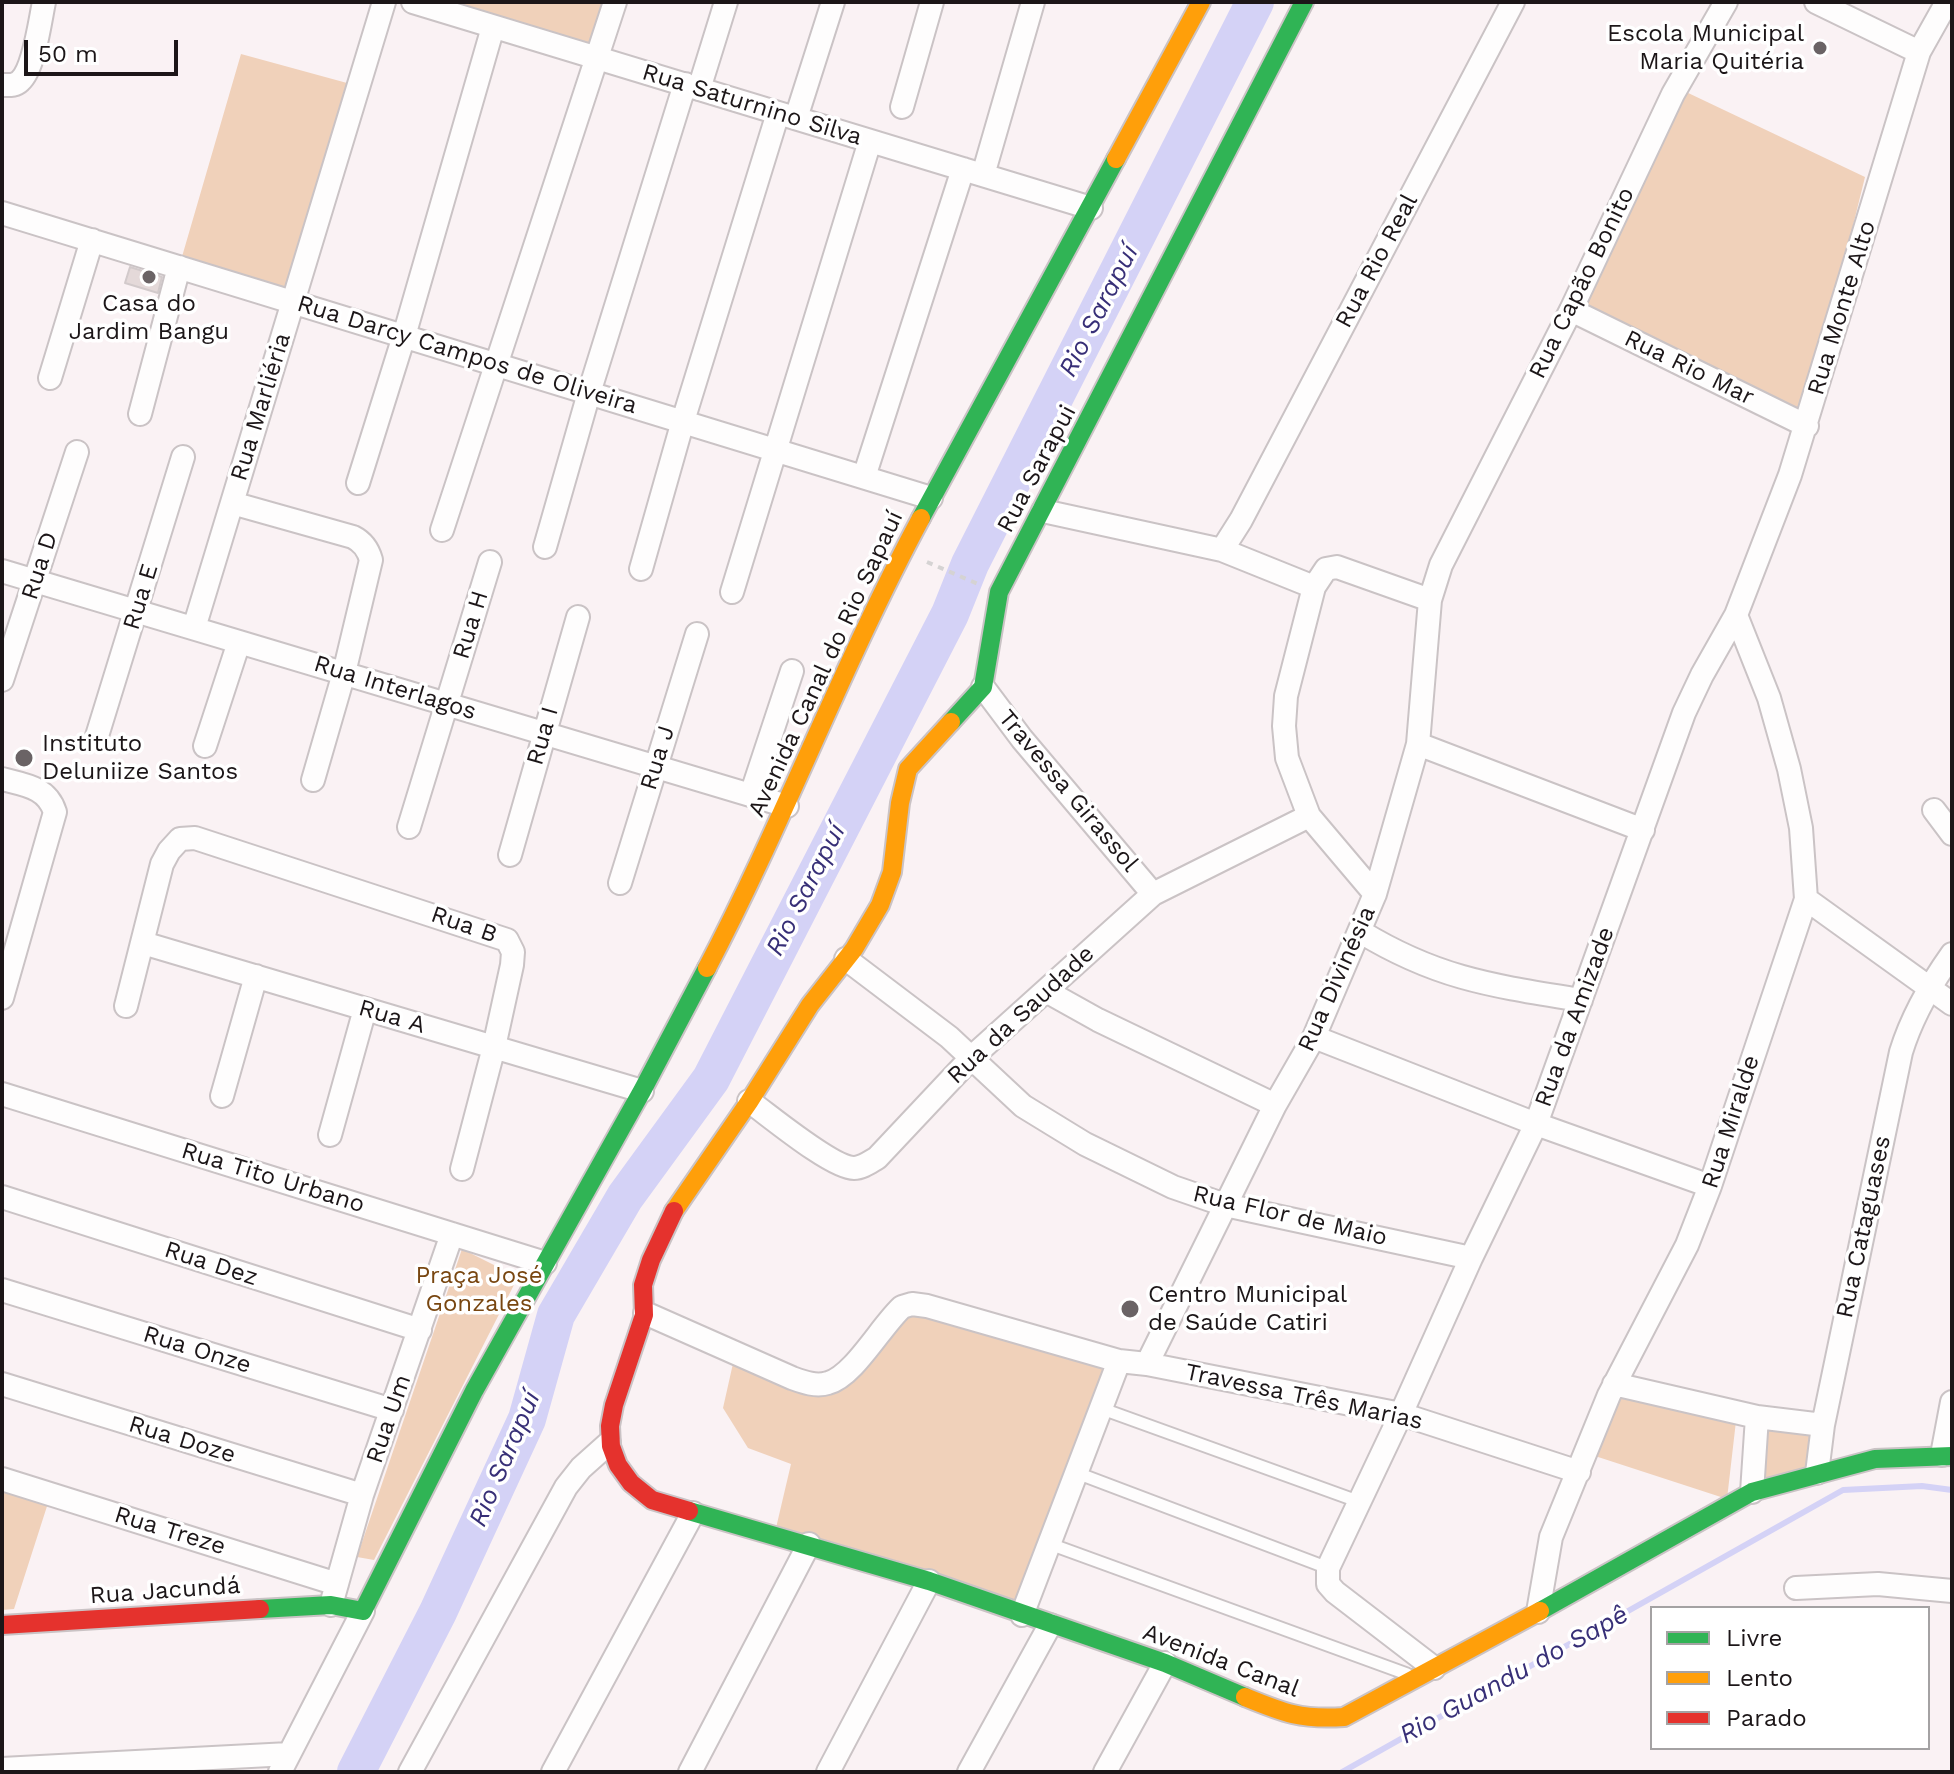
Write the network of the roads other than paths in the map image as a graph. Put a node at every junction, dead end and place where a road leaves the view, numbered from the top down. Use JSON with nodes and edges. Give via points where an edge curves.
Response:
{"nodes":[{"id":1,"x":44,"y":2,"type":"edge"},
{"id":2,"x":384,"y":2,"type":"edge"},
{"id":3,"x":413,"y":2,"type":"edge"},
{"id":4,"x":615,"y":2,"type":"edge"},
{"id":5,"x":726,"y":2,"type":"edge"},
{"id":6,"x":833,"y":2,"type":"edge"},
{"id":7,"x":932,"y":2,"type":"edge"},
{"id":8,"x":1033,"y":2,"type":"edge"},
{"id":9,"x":1201,"y":2,"type":"edge"},
{"id":10,"x":1304,"y":2,"type":"edge"},
{"id":11,"x":1513,"y":2,"type":"edge"},
{"id":12,"x":1726,"y":2,"type":"edge"},
{"id":13,"x":1816,"y":2,"type":"edge"},
{"id":14,"x":1947,"y":2,"type":"edge"},
{"id":15,"x":493,"y":27,"type":"junction"},
{"id":16,"x":1919,"y":52,"type":"junction"},
{"id":17,"x":597,"y":58,"type":"junction"},
{"id":18,"x":2,"y":85,"type":"edge"},
{"id":19,"x":692,"y":86,"type":"junction"},
{"id":20,"x":902,"y":107,"type":"dead end"},
{"id":21,"x":787,"y":116,"type":"junction"},
{"id":22,"x":870,"y":141,"type":"junction"},
{"id":23,"x":973,"y":172,"type":"junction"},
{"id":24,"x":1091,"y":208,"type":"junction"},
{"id":25,"x":2,"y":213,"type":"edge"},
{"id":26,"x":92,"y":240,"type":"junction"},
{"id":27,"x":179,"y":267,"type":"junction"},
{"id":28,"x":293,"y":302,"type":"junction"},
{"id":29,"x":1571,"y":310,"type":"junction"},
{"id":30,"x":404,"y":336,"type":"junction"},
{"id":31,"x":495,"y":364,"type":"junction"},
{"id":32,"x":50,"y":378,"type":"dead end"},
{"id":33,"x":589,"y":393,"type":"junction"},
{"id":34,"x":140,"y":414,"type":"dead end"},
{"id":35,"x":683,"y":421,"type":"junction"},
{"id":36,"x":1807,"y":426,"type":"junction"},
{"id":37,"x":774,"y":449,"type":"junction"},
{"id":38,"x":77,"y":452,"type":"dead end"},
{"id":39,"x":183,"y":457,"type":"dead end"},
{"id":40,"x":864,"y":477,"type":"junction"},
{"id":41,"x":358,"y":483,"type":"dead end"},
{"id":42,"x":931,"y":498,"type":"junction"},
{"id":43,"x":232,"y":503,"type":"junction"},
{"id":44,"x":1043,"y":511,"type":"junction"},
{"id":45,"x":442,"y":530,"type":"dead end"},
{"id":46,"x":545,"y":547,"type":"dead end"},
{"id":47,"x":1222,"y":550,"type":"junction"},
{"id":48,"x":490,"y":562,"type":"dead end"},
{"id":49,"x":1441,"y":565,"type":"joint"},
{"id":50,"x":641,"y":569,"type":"dead end"},
{"id":51,"x":2,"y":571,"type":"edge"},
{"id":52,"x":36,"y":581,"type":"junction"},
{"id":53,"x":1314,"y":587,"type":"junction"},
{"id":54,"x":732,"y":592,"type":"dead end"},
{"id":55,"x":1430,"y":600,"type":"junction"},
{"id":56,"x":137,"y":611,"type":"junction"},
{"id":57,"x":1736,"y":615,"type":"junction"},
{"id":58,"x":578,"y":617,"type":"dead end"},
{"id":59,"x":194,"y":628,"type":"junction"},
{"id":60,"x":697,"y":634,"type":"dead end"},
{"id":61,"x":239,"y":642,"type":"junction"},
{"id":62,"x":792,"y":671,"type":"dead end"},
{"id":63,"x":344,"y":673,"type":"junction"},
{"id":64,"x":2,"y":680,"type":"edge"},
{"id":65,"x":983,"y":687,"type":"junction"},
{"id":66,"x":447,"y":704,"type":"junction"},
{"id":67,"x":544,"y":733,"type":"junction"},
{"id":68,"x":97,"y":736,"type":"dead end"},
{"id":69,"x":1418,"y":744,"type":"junction"},
{"id":70,"x":205,"y":746,"type":"dead end"},
{"id":71,"x":655,"y":767,"type":"junction"},
{"id":72,"x":2,"y":779,"type":"edge"},
{"id":73,"x":313,"y":780,"type":"dead end"},
{"id":74,"x":751,"y":795,"type":"junction"},
{"id":75,"x":787,"y":806,"type":"junction"},
{"id":76,"x":1934,"y":810,"type":"dead end"},
{"id":77,"x":1309,"y":816,"type":"junction"},
{"id":78,"x":409,"y":827,"type":"dead end"},
{"id":79,"x":1643,"y":830,"type":"junction"},
{"id":80,"x":1952,"y":834,"type":"edge"},
{"id":81,"x":510,"y":855,"type":"dead end"},
{"id":82,"x":620,"y":883,"type":"dead end"},
{"id":83,"x":1153,"y":894,"type":"junction"},
{"id":84,"x":1375,"y":894,"type":"junction"},
{"id":85,"x":1806,"y":899,"type":"junction"},
{"id":86,"x":1361,"y":932,"type":"junction"},
{"id":87,"x":143,"y":943,"type":"junction"},
{"id":88,"x":1952,"y":954,"type":"edge"},
{"id":89,"x":846,"y":959,"type":"junction"},
{"id":90,"x":256,"y":976,"type":"junction"},
{"id":91,"x":1929,"y":987,"type":"junction"},
{"id":92,"x":1046,"y":991,"type":"junction"},
{"id":93,"x":2,"y":998,"type":"edge"},
{"id":94,"x":1581,"y":1000,"type":"junction"},
{"id":95,"x":1952,"y":1004,"type":"edge"},
{"id":96,"x":126,"y":1006,"type":"dead end"},
{"id":97,"x":365,"y":1009,"type":"junction"},
{"id":98,"x":1314,"y":1037,"type":"junction"},
{"id":99,"x":494,"y":1047,"type":"junction"},
{"id":100,"x":972,"y":1057,"type":"junction"},
{"id":101,"x":642,"y":1091,"type":"junction"},
{"id":102,"x":2,"y":1094,"type":"edge"},
{"id":103,"x":222,"y":1096,"type":"dead end"},
{"id":104,"x":749,"y":1101,"type":"junction"},
{"id":105,"x":1275,"y":1105,"type":"junction"},
{"id":106,"x":1536,"y":1124,"type":"junction"},
{"id":107,"x":330,"y":1135,"type":"dead end"},
{"id":108,"x":462,"y":1169,"type":"dead end"},
{"id":109,"x":1710,"y":1186,"type":"junction"},
{"id":110,"x":2,"y":1197,"type":"edge"},
{"id":111,"x":1225,"y":1205,"type":"junction"},
{"id":112,"x":452,"y":1234,"type":"junction"},
{"id":113,"x":1471,"y":1258,"type":"junction"},
{"id":114,"x":545,"y":1263,"type":"junction"},
{"id":115,"x":2,"y":1290,"type":"edge"},
{"id":116,"x":645,"y":1313,"type":"junction"},
{"id":117,"x":420,"y":1330,"type":"junction"},
{"id":118,"x":1119,"y":1361,"type":"junction"},
{"id":119,"x":1147,"y":1364,"type":"junction"},
{"id":120,"x":2,"y":1384,"type":"edge"},
{"id":121,"x":1614,"y":1384,"type":"junction"},
{"id":122,"x":1952,"y":1402,"type":"edge"},
{"id":123,"x":1100,"y":1408,"type":"junction"},
{"id":124,"x":392,"y":1410,"type":"junction"},
{"id":125,"x":1401,"y":1414,"type":"junction"},
{"id":126,"x":1757,"y":1417,"type":"junction"},
{"id":127,"x":1823,"y":1425,"type":"junction"},
{"id":128,"x":609,"y":1443,"type":"junction"},
{"id":129,"x":1947,"y":1456,"type":"edge"},
{"id":130,"x":1579,"y":1472,"type":"junction"},
{"id":131,"x":1077,"y":1473,"type":"junction"},
{"id":132,"x":1817,"y":1473,"type":"junction"},
{"id":133,"x":2,"y":1479,"type":"edge"},
{"id":134,"x":1752,"y":1492,"type":"junction"},
{"id":135,"x":362,"y":1495,"type":"junction"},
{"id":136,"x":1360,"y":1502,"type":"junction"},
{"id":137,"x":693,"y":1513,"type":"junction"},
{"id":138,"x":809,"y":1544,"type":"junction"},
{"id":139,"x":1050,"y":1544,"type":"junction"},
{"id":140,"x":1328,"y":1568,"type":"junction"},
{"id":141,"x":929,"y":1581,"type":"junction"},
{"id":142,"x":1796,"y":1588,"type":"dead end"},
{"id":143,"x":1952,"y":1591,"type":"edge"},
{"id":144,"x":334,"y":1594,"type":"junction"},
{"id":145,"x":363,"y":1611,"type":"junction"},
{"id":146,"x":1538,"y":1612,"type":"junction"},
{"id":147,"x":1022,"y":1615,"type":"junction"},
{"id":148,"x":2,"y":1625,"type":"edge"},
{"id":149,"x":1050,"y":1625,"type":"junction"},
{"id":150,"x":1165,"y":1663,"type":"junction"},
{"id":151,"x":1424,"y":1673,"type":"junction"},
{"id":152,"x":285,"y":1763,"type":"edge"},
{"id":153,"x":2,"y":1769,"type":"edge"},
{"id":154,"x":410,"y":1772,"type":"edge"},
{"id":155,"x":553,"y":1772,"type":"edge"},
{"id":156,"x":690,"y":1772,"type":"edge"},
{"id":157,"x":828,"y":1772,"type":"edge"},
{"id":158,"x":969,"y":1772,"type":"edge"},
{"id":159,"x":1105,"y":1772,"type":"edge"}],
"edges":[{"from":1,"to":18,"type":"street","via":[[22,80]]},
{"from":2,"to":28,"type":"street","name":"Rua Marliéria"},
{"from":3,"to":15,"type":"street","name":"Rua Saturnino Silva"},
{"from":4,"to":17,"type":"street"},
{"from":5,"to":19,"type":"street"},
{"from":6,"to":21,"type":"street"},
{"from":7,"to":20,"type":"street"},
{"from":8,"to":23,"type":"street"},
{"from":9,"to":24,"type":"street","name":"Avenida Canal do Rio Sapauí"},
{"from":10,"to":44,"type":"street","name":"Rua Sarapui"},
{"from":11,"to":47,"type":"street","name":"Rua Rio Real"},
{"from":12,"to":29,"type":"street","name":"Rua Capão Bonito","via":[[1673,94]]},
{"from":13,"to":16,"type":"street"},
{"from":14,"to":16,"type":"street","name":"Rua Monte Alto"},
{"from":15,"to":17,"type":"street","name":"Rua Saturnino Silva"},
{"from":15,"to":30,"type":"street"},
{"from":16,"to":36,"type":"street","name":"Rua Monte Alto"},
{"from":17,"to":19,"type":"street","name":"Rua Saturnino Silva"},
{"from":17,"to":31,"type":"street"},
{"from":19,"to":21,"type":"street","name":"Rua Saturnino Silva"},
{"from":19,"to":33,"type":"street"},
{"from":21,"to":22,"type":"street","name":"Rua Saturnino Silva"},
{"from":21,"to":35,"type":"street"},
{"from":22,"to":23,"type":"street","name":"Rua Saturnino Silva"},
{"from":22,"to":37,"type":"street"},
{"from":23,"to":24,"type":"street","name":"Rua Saturnino Silva"},
{"from":23,"to":40,"type":"street"},
{"from":24,"to":42,"type":"street","name":"Avenida Canal do Rio Sapauí"},
{"from":25,"to":26,"type":"street","name":"Rua Darcy Campos de Oliveira"},
{"from":26,"to":27,"type":"street","name":"Rua Darcy Campos de Oliveira"},
{"from":26,"to":32,"type":"street"},
{"from":27,"to":28,"type":"street","name":"Rua Darcy Campos de Oliveira"},
{"from":27,"to":34,"type":"street"},
{"from":28,"to":30,"type":"street","name":"Rua Darcy Campos de Oliveira"},
{"from":28,"to":43,"type":"street","name":"Rua Marliéria"},
{"from":29,"to":36,"type":"street","name":"Rua Rio Mar"},
{"from":29,"to":49,"type":"street","name":"Rua Capão Bonito"},
{"from":30,"to":31,"type":"street","name":"Rua Darcy Campos de Oliveira"},
{"from":30,"to":41,"type":"street"},
{"from":31,"to":33,"type":"street","name":"Rua Darcy Campos de Oliveira"},
{"from":31,"to":45,"type":"street"},
{"from":33,"to":35,"type":"street","name":"Rua Darcy Campos de Oliveira"},
{"from":33,"to":46,"type":"street"},
{"from":35,"to":37,"type":"street","name":"Rua Darcy Campos de Oliveira"},
{"from":35,"to":50,"type":"street"},
{"from":36,"to":57,"type":"street","name":"Rua Monte Alto"},
{"from":37,"to":40,"type":"street","name":"Rua Darcy Campos de Oliveira"},
{"from":37,"to":54,"type":"street"},
{"from":38,"to":52,"type":"street","name":"Rua D"},
{"from":39,"to":56,"type":"street","name":"Rua E"},
{"from":40,"to":42,"type":"street","name":"Rua Darcy Campos de Oliveira"},
{"from":42,"to":75,"type":"street","name":"Avenida Canal do Rio Sapauí","via":[[859,639]]},
{"from":43,"to":59,"type":"street","name":"Rua Marliéria"},
{"from":43,"to":63,"type":"street","via":[[361,541],[371,560]]},
{"from":44,"to":47,"type":"street"},
{"from":44,"to":65,"type":"street","name":"Rua Sarapui","via":[[999,592]]},
{"from":47,"to":53,"type":"street"},
{"from":48,"to":66,"type":"street","name":"Rua H"},
{"from":49,"to":55,"type":"street","name":"Rua Divinésia"},
{"from":51,"to":52,"type":"street","name":"Rua Interlagos"},
{"from":52,"to":56,"type":"street","name":"Rua Interlagos"},
{"from":52,"to":64,"type":"street","name":"Rua D"},
{"from":53,"to":55,"type":"street","via":[[1326,569],[1337,567]]},
{"from":53,"to":77,"type":"street","via":[[1286,696],[1284,726],[1287,758]]},
{"from":55,"to":69,"type":"street","name":"Rua Divinésia"},
{"from":56,"to":59,"type":"street","name":"Rua Interlagos"},
{"from":56,"to":68,"type":"street","name":"Rua E"},
{"from":57,"to":79,"type":"street","name":"Rua da Amizade","via":[[1684,713]]},
{"from":57,"to":85,"type":"street","name":"Rua Miralde","via":[[1769,698],[1789,769],[1801,828]]},
{"from":58,"to":67,"type":"street","name":"Rua I"},
{"from":59,"to":61,"type":"street","name":"Rua Interlagos"},
{"from":60,"to":71,"type":"street","name":"Rua J"},
{"from":61,"to":63,"type":"street","name":"Rua Interlagos"},
{"from":61,"to":70,"type":"street"},
{"from":62,"to":74,"type":"street"},
{"from":63,"to":66,"type":"street","name":"Rua Interlagos"},
{"from":63,"to":73,"type":"street"},
{"from":65,"to":83,"type":"street","name":"Travessa Girassol"},
{"from":65,"to":89,"type":"street","via":[[908,769],[882,901]]},
{"from":66,"to":67,"type":"street","name":"Rua Interlagos"},
{"from":66,"to":78,"type":"street","name":"Rua H"},
{"from":67,"to":71,"type":"street","name":"Rua Interlagos"},
{"from":67,"to":81,"type":"street","name":"Rua I"},
{"from":69,"to":79,"type":"street"},
{"from":69,"to":84,"type":"street","name":"Rua Divinésia"},
{"from":71,"to":74,"type":"street","name":"Rua Interlagos"},
{"from":71,"to":82,"type":"street","name":"Rua J"},
{"from":72,"to":93,"type":"street","via":[[37,788],[55,812]]},
{"from":74,"to":75,"type":"street","name":"Rua Interlagos"},
{"from":75,"to":101,"type":"street","name":"Avenida Canal do Rio Sapauí"},
{"from":76,"to":80,"type":"street"},
{"from":77,"to":83,"type":"street","name":"Rua da Saudade"},
{"from":77,"to":84,"type":"street"},
{"from":79,"to":94,"type":"street","name":"Rua da Amizade"},
{"from":83,"to":92,"type":"street","name":"Rua da Saudade"},
{"from":84,"to":86,"type":"street","name":"Rua Divinésia"},
{"from":85,"to":91,"type":"street"},
{"from":85,"to":109,"type":"street","name":"Rua Miralde"},
{"from":86,"to":94,"type":"street","via":[[1397,954],[1483,985]]},
{"from":86,"to":98,"type":"street","name":"Rua Divinésia"},
{"from":87,"to":90,"type":"street","name":"Rua A"},
{"from":87,"to":96,"type":"street"},
{"from":87,"to":99,"type":"street","name":"Rua B","via":[[162,864],[180,839],[195,838],[507,940],[512,965]]},
{"from":88,"to":91,"type":"street","name":"Rua Cataguases"},
{"from":89,"to":100,"type":"street","name":"Rua Flor de Maio"},
{"from":89,"to":104,"type":"street","via":[[811,1003]]},
{"from":90,"to":97,"type":"street","name":"Rua A"},
{"from":90,"to":103,"type":"street"},
{"from":91,"to":95,"type":"street"},
{"from":91,"to":127,"type":"street","name":"Rua Cataguases","via":[[1901,1052]]},
{"from":92,"to":100,"type":"street","name":"Rua da Saudade"},
{"from":92,"to":105,"type":"street"},
{"from":94,"to":106,"type":"street","name":"Rua da Amizade"},
{"from":97,"to":99,"type":"street","name":"Rua A"},
{"from":97,"to":107,"type":"street"},
{"from":98,"to":105,"type":"street","name":"Rua Divinésia"},
{"from":98,"to":106,"type":"street"},
{"from":99,"to":101,"type":"street","name":"Rua A"},
{"from":99,"to":108,"type":"street","name":"Rua B"},
{"from":100,"to":104,"type":"street","name":"Rua da Saudade","via":[[877,1158],[858,1168],[820,1152]]},
{"from":100,"to":111,"type":"street","name":"Rua Flor de Maio","via":[[1023,1106],[1085,1144],[1173,1187]]},
{"from":101,"to":114,"type":"street","name":"Avenida Canal do Rio Sapauí"},
{"from":102,"to":112,"type":"street","name":"Rua Tito Urbano"},
{"from":104,"to":116,"type":"street","via":[[669,1220],[642,1288]]},
{"from":105,"to":111,"type":"street","name":"Rua Divinésia"},
{"from":106,"to":109,"type":"street"},
{"from":106,"to":113,"type":"street","name":"Rua da Amizade"},
{"from":109,"to":121,"type":"street","name":"Rua Miralde","via":[[1687,1245]]},
{"from":110,"to":117,"type":"street","name":"Rua Dez"},
{"from":111,"to":113,"type":"street","name":"Rua Flor de Maio"},
{"from":111,"to":119,"type":"street","name":"Rua Divinésia"},
{"from":112,"to":114,"type":"street","name":"Rua Tito Urbano"},
{"from":112,"to":117,"type":"street","name":"Rua Um"},
{"from":113,"to":125,"type":"street","name":"Rua da Amizade"},
{"from":114,"to":145,"type":"street","name":"Avenida Canal do Rio Sapauí"},
{"from":115,"to":124,"type":"street","name":"Rua Onze"},
{"from":116,"to":118,"type":"street","name":"Travessa Três Marias","via":[[813,1385],[843,1375],[891,1317],[912,1304]]},
{"from":116,"to":128,"type":"street","via":[[621,1382]]},
{"from":117,"to":124,"type":"street","name":"Rua Um"},
{"from":118,"to":119,"type":"street","name":"Travessa Três Marias"},
{"from":118,"to":123,"type":"street"},
{"from":119,"to":125,"type":"street","name":"Travessa Três Marias"},
{"from":120,"to":135,"type":"street","name":"Rua Doze"},
{"from":121,"to":126,"type":"street"},
{"from":121,"to":130,"type":"street","name":"Rua Miralde"},
{"from":122,"to":129,"type":"street"},
{"from":123,"to":131,"type":"street"},
{"from":123,"to":136,"type":"lane"},
{"from":124,"to":135,"type":"street","name":"Rua Um"},
{"from":125,"to":130,"type":"street","name":"Travessa Três Marias"},
{"from":125,"to":136,"type":"street","name":"Rua da Amizade"},
{"from":126,"to":127,"type":"street"},
{"from":126,"to":134,"type":"street"},
{"from":127,"to":132,"type":"street","name":"Rua Cataguases"},
{"from":128,"to":137,"type":"street","name":"Avenida Canal","via":[[615,1462],[637,1490]]},
{"from":128,"to":154,"type":"street","via":[[566,1487]]},
{"from":129,"to":132,"type":"street","name":"Avenida Canal","via":[[1875,1459]]},
{"from":130,"to":146,"type":"street","name":"Rua Miralde","via":[[1551,1537]]},
{"from":131,"to":139,"type":"street"},
{"from":131,"to":140,"type":"lane"},
{"from":132,"to":134,"type":"street","name":"Avenida Canal"},
{"from":133,"to":144,"type":"street","name":"Rua Treze"},
{"from":134,"to":146,"type":"street","name":"Avenida Canal"},
{"from":135,"to":144,"type":"street","name":"Rua Um"},
{"from":136,"to":140,"type":"street","name":"Rua da Amizade"},
{"from":137,"to":138,"type":"street","name":"Avenida Canal"},
{"from":137,"to":155,"type":"street"},
{"from":138,"to":141,"type":"street","name":"Avenida Canal"},
{"from":138,"to":156,"type":"street"},
{"from":139,"to":147,"type":"street"},
{"from":139,"to":151,"type":"lane"},
{"from":140,"to":151,"type":"street","via":[[1326,1578],[1335,1592]]},
{"from":141,"to":147,"type":"street","name":"Avenida Canal"},
{"from":141,"to":157,"type":"street"},
{"from":142,"to":143,"type":"street","via":[[1878,1584]]},
{"from":144,"to":145,"type":"street","name":"Rua Jacundá"},
{"from":144,"to":148,"type":"street","name":"Rua Jacundá"},
{"from":145,"to":152,"type":"street"},
{"from":146,"to":151,"type":"street","name":"Avenida Canal"},
{"from":147,"to":149,"type":"street","name":"Avenida Canal"},
{"from":149,"to":150,"type":"street","name":"Avenida Canal"},
{"from":149,"to":158,"type":"street"},
{"from":150,"to":151,"type":"street","name":"Avenida Canal","via":[[1291,1716],[1317,1719],[1344,1717]]},
{"from":150,"to":159,"type":"street"},
{"from":152,"to":153,"type":"street"}]}
